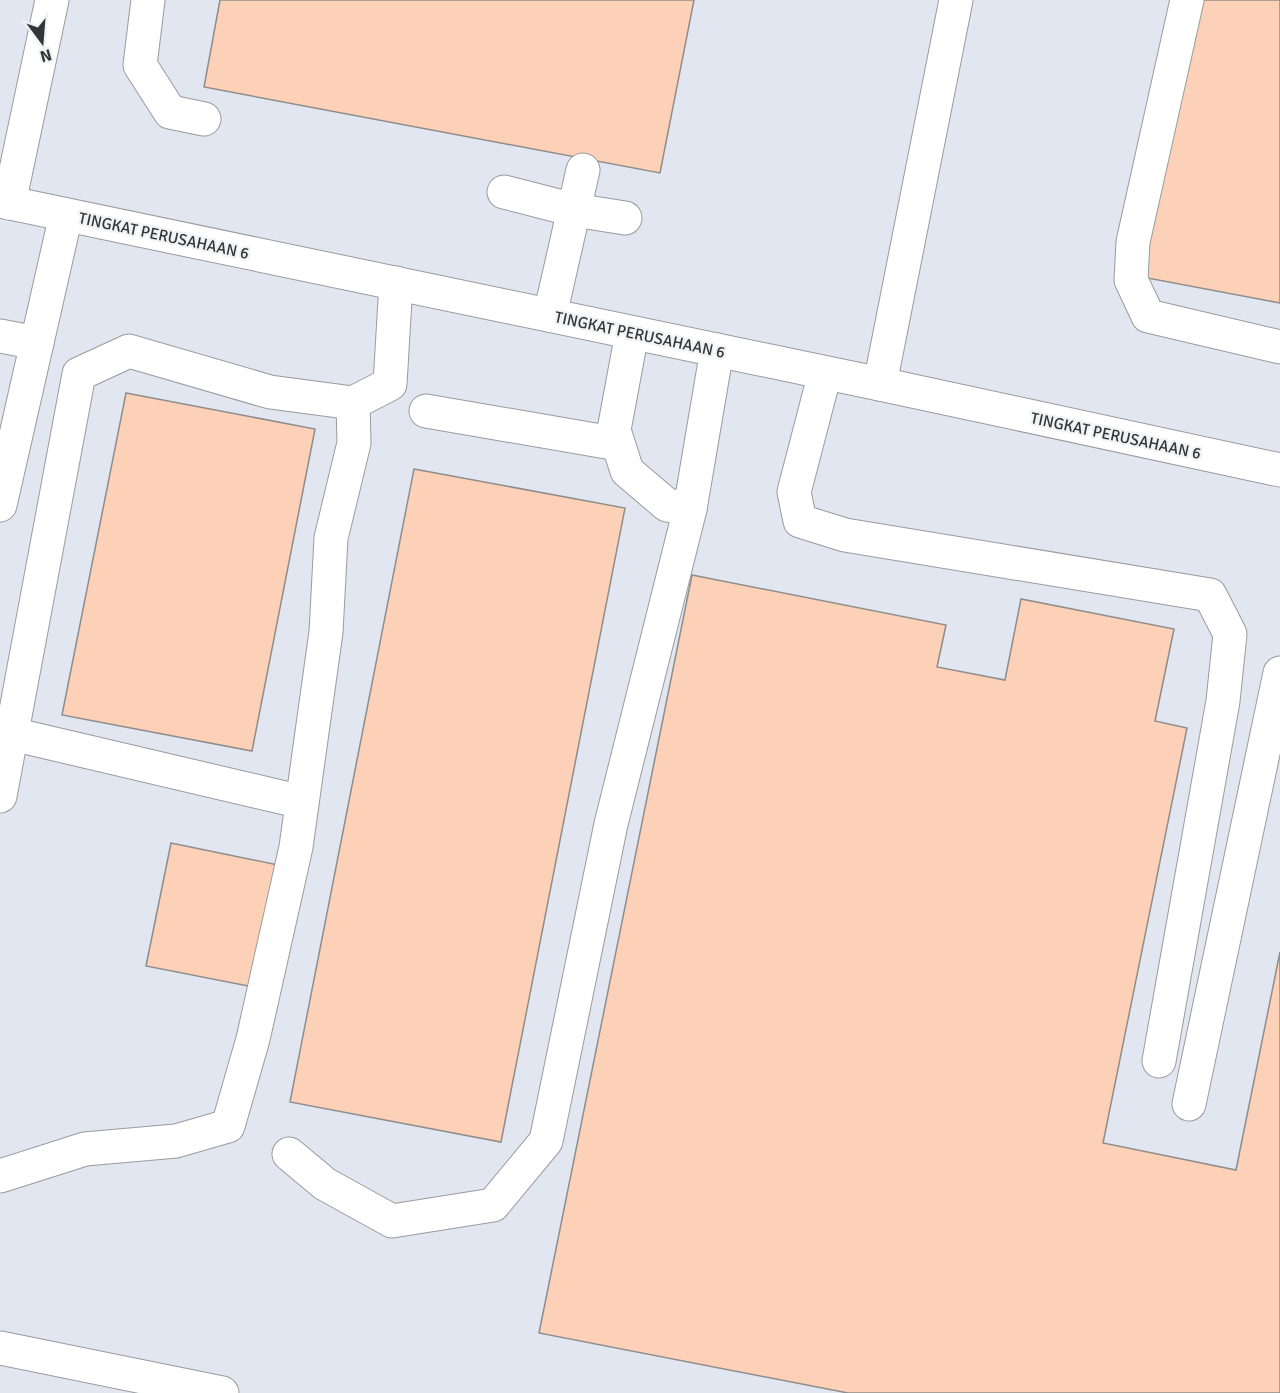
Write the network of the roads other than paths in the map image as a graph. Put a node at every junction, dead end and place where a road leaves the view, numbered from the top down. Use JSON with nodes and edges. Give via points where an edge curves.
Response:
{"nodes":[{"id":1,"x":52,"y":0,"type":"edge"},
{"id":2,"x":148,"y":0,"type":"edge"},
{"id":3,"x":956,"y":0,"type":"edge"},
{"id":4,"x":1187,"y":0,"type":"edge"},
{"id":5,"x":204,"y":119,"type":"dead end"},
{"id":6,"x":583,"y":170,"type":"dead end"},
{"id":7,"x":504,"y":192,"type":"dead end"},
{"id":8,"x":5,"y":202,"type":"edge"},
{"id":9,"x":574,"y":210,"type":"junction"},
{"id":10,"x":66,"y":215,"type":"junction"},
{"id":11,"x":625,"y":218,"type":"dead end"},
{"id":12,"x":396,"y":283,"type":"junction"},
{"id":13,"x":550,"y":315,"type":"junction"},
{"id":14,"x":632,"y":333,"type":"junction"},
{"id":15,"x":0,"y":336,"type":"edge"},
{"id":16,"x":37,"y":343,"type":"junction"},
{"id":17,"x":1280,"y":347,"type":"edge"},
{"id":18,"x":717,"y":350,"type":"junction"},
{"id":19,"x":825,"y":373,"type":"junction"},
{"id":20,"x":880,"y":384,"type":"junction"},
{"id":21,"x":352,"y":403,"type":"junction"},
{"id":22,"x":11,"y":409,"type":"edge"},
{"id":23,"x":426,"y":411,"type":"dead end"},
{"id":24,"x":618,"y":444,"type":"junction"},
{"id":25,"x":1280,"y":470,"type":"edge"},
{"id":26,"x":0,"y":503,"type":"edge"},
{"id":27,"x":690,"y":509,"type":"junction"},
{"id":28,"x":1280,"y":674,"type":"edge"},
{"id":29,"x":12,"y":734,"type":"junction"},
{"id":30,"x":0,"y":796,"type":"edge"},
{"id":31,"x":302,"y":802,"type":"junction"},
{"id":32,"x":1159,"y":1061,"type":"dead end"},
{"id":33,"x":1189,"y":1104,"type":"dead end"},
{"id":34,"x":289,"y":1154,"type":"dead end"},
{"id":35,"x":0,"y":1176,"type":"edge"},
{"id":36,"x":0,"y":1348,"type":"edge"},
{"id":37,"x":222,"y":1393,"type":"edge"}],
"edges":[{"from":1,"to":8,"type":"street"},
{"from":2,"to":5,"type":"street","via":[[140,66],[170,112]]},
{"from":3,"to":20,"type":"street"},
{"from":4,"to":17,"type":"street","via":[[1133,242],[1131,280],[1148,316]]},
{"from":6,"to":9,"type":"street"},
{"from":7,"to":9,"type":"street"},
{"from":8,"to":10,"type":"street","name":"TINGKAT PERUSAHAAN 6"},
{"from":9,"to":11,"type":"street"},
{"from":9,"to":13,"type":"street"},
{"from":10,"to":12,"type":"street","name":"TINGKAT PERUSAHAAN 6"},
{"from":10,"to":16,"type":"street"},
{"from":12,"to":13,"type":"street","name":"TINGKAT PERUSAHAAN 6"},
{"from":12,"to":21,"type":"street","via":[[390,384]]},
{"from":13,"to":14,"type":"street","name":"TINGKAT PERUSAHAAN 6"},
{"from":14,"to":18,"type":"street","name":"TINGKAT PERUSAHAAN 6"},
{"from":14,"to":24,"type":"street","via":[[614,430]]},
{"from":15,"to":16,"type":"street"},
{"from":16,"to":22,"type":"street"},
{"from":18,"to":19,"type":"street","name":"TINGKAT PERUSAHAAN 6"},
{"from":18,"to":27,"type":"street"},
{"from":19,"to":20,"type":"street","name":"TINGKAT PERUSAHAAN 6"},
{"from":19,"to":32,"type":"street","via":[[794,492],[800,521],[845,536],[1210,595],[1230,634],[1223,701]]},
{"from":20,"to":25,"type":"street","name":"TINGKAT PERUSAHAAN 6"},
{"from":21,"to":29,"type":"street","via":[[270,392],[129,351],[79,374]]},
{"from":21,"to":31,"type":"street","via":[[354,443],[331,538],[326,632]]},
{"from":22,"to":26,"type":"street"},
{"from":23,"to":24,"type":"street"},
{"from":24,"to":27,"type":"street","via":[[627,471],[667,506]]},
{"from":27,"to":34,"type":"street","via":[[611,824],[546,1141],[493,1205],[392,1221],[325,1184]]},
{"from":28,"to":33,"type":"street"},
{"from":29,"to":30,"type":"street"},
{"from":29,"to":31,"type":"street"},
{"from":31,"to":35,"type":"street","via":[[296,848],[253,1039],[228,1126],[176,1141],[85,1149]]},
{"from":36,"to":37,"type":"street"}]}
